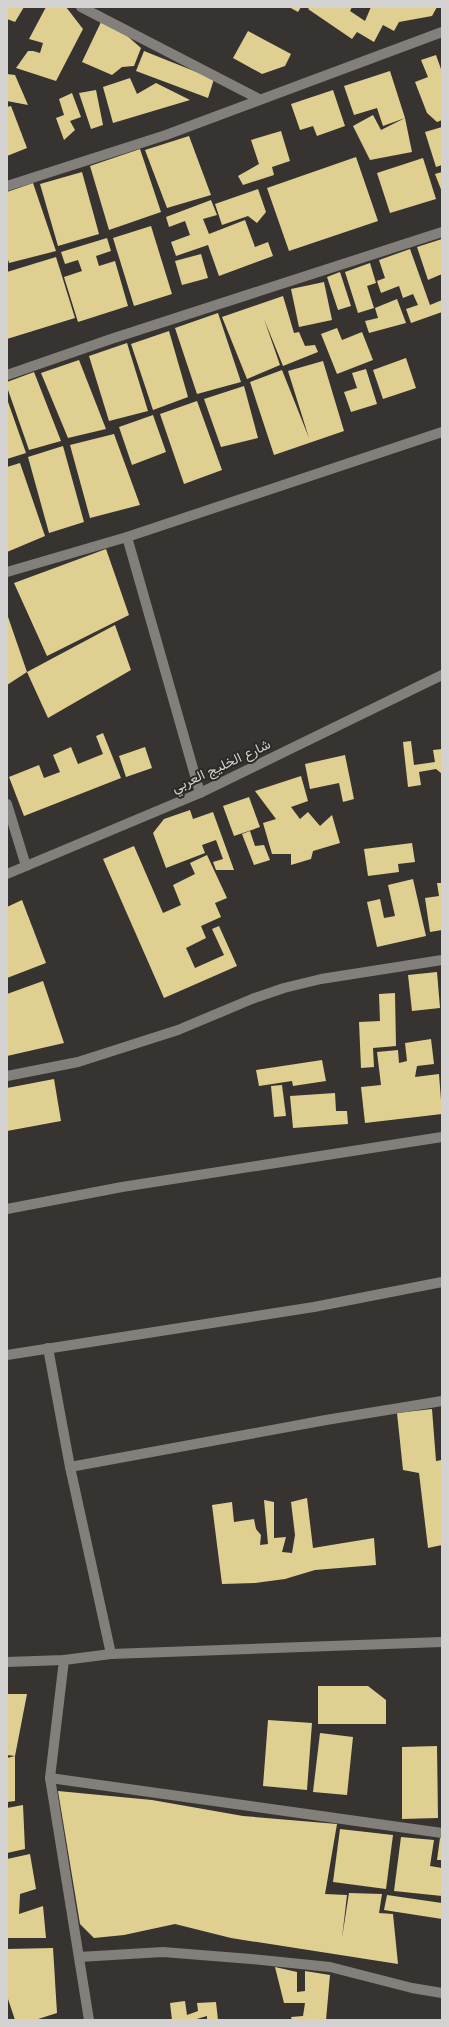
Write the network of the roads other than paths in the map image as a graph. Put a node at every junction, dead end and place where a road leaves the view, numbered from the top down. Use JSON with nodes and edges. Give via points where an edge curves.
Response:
{"nodes":[{"id":1,"x":81,"y":7,"type":"edge"},
{"id":2,"x":442,"y":32,"type":"edge"},
{"id":3,"x":259,"y":99,"type":"junction"},
{"id":4,"x":7,"y":186,"type":"edge"},
{"id":5,"x":442,"y":232,"type":"edge"},
{"id":6,"x":7,"y":375,"type":"edge"},
{"id":7,"x":442,"y":432,"type":"edge"},
{"id":8,"x":127,"y":537,"type":"junction"},
{"id":9,"x":7,"y":572,"type":"edge"},
{"id":10,"x":442,"y":675,"type":"edge"},
{"id":11,"x":200,"y":793,"type":"junction"},
{"id":12,"x":7,"y":804,"type":"edge"},
{"id":13,"x":26,"y":866,"type":"junction"},
{"id":14,"x":7,"y":874,"type":"edge"},
{"id":15,"x":442,"y":960,"type":"edge"},
{"id":16,"x":7,"y":1076,"type":"edge"},
{"id":17,"x":442,"y":1137,"type":"edge"},
{"id":18,"x":7,"y":1209,"type":"edge"},
{"id":19,"x":442,"y":1282,"type":"edge"},
{"id":20,"x":48,"y":1348,"type":"junction"},
{"id":21,"x":7,"y":1355,"type":"edge"},
{"id":22,"x":442,"y":1401,"type":"edge"},
{"id":23,"x":70,"y":1467,"type":"junction"},
{"id":24,"x":442,"y":1642,"type":"edge"},
{"id":25,"x":111,"y":1654,"type":"junction"},
{"id":26,"x":64,"y":1660,"type":"junction"},
{"id":27,"x":7,"y":1662,"type":"edge"},
{"id":28,"x":50,"y":1778,"type":"junction"},
{"id":29,"x":442,"y":1832,"type":"edge"},
{"id":30,"x":79,"y":1957,"type":"junction"},
{"id":31,"x":442,"y":1993,"type":"edge"},
{"id":32,"x":89,"y":2020,"type":"edge"}],
"edges":[{"from":1,"to":3,"type":"street"},
{"from":2,"to":3,"type":"street"},
{"from":3,"to":4,"type":"street","via":[[166,134]]},
{"from":5,"to":6,"type":"street","via":[[118,336]]},
{"from":7,"to":8,"type":"street"},
{"from":8,"to":9,"type":"street"},
{"from":8,"to":11,"type":"street"},
{"from":10,"to":11,"type":"street","name":"شارع الخليج العربي"},
{"from":11,"to":13,"type":"street","name":"شارع الخليج العربي"},
{"from":12,"to":13,"type":"street"},
{"from":13,"to":14,"type":"street","name":"شارع الخليج العربي"},
{"from":15,"to":16,"type":"street","via":[[321,979],[284,988],[178,1030],[78,1062]]},
{"from":17,"to":18,"type":"street","via":[[122,1187]]},
{"from":19,"to":20,"type":"street","via":[[314,1307]]},
{"from":20,"to":21,"type":"street"},
{"from":20,"to":23,"type":"street"},
{"from":22,"to":23,"type":"street","via":[[311,1422]]},
{"from":23,"to":25,"type":"street"},
{"from":24,"to":25,"type":"street"},
{"from":25,"to":26,"type":"street"},
{"from":26,"to":27,"type":"street"},
{"from":26,"to":28,"type":"street"},
{"from":28,"to":29,"type":"street"},
{"from":28,"to":30,"type":"street"},
{"from":30,"to":31,"type":"street","via":[[163,1952],[251,1959],[330,1967]]},
{"from":30,"to":32,"type":"street"}]}
